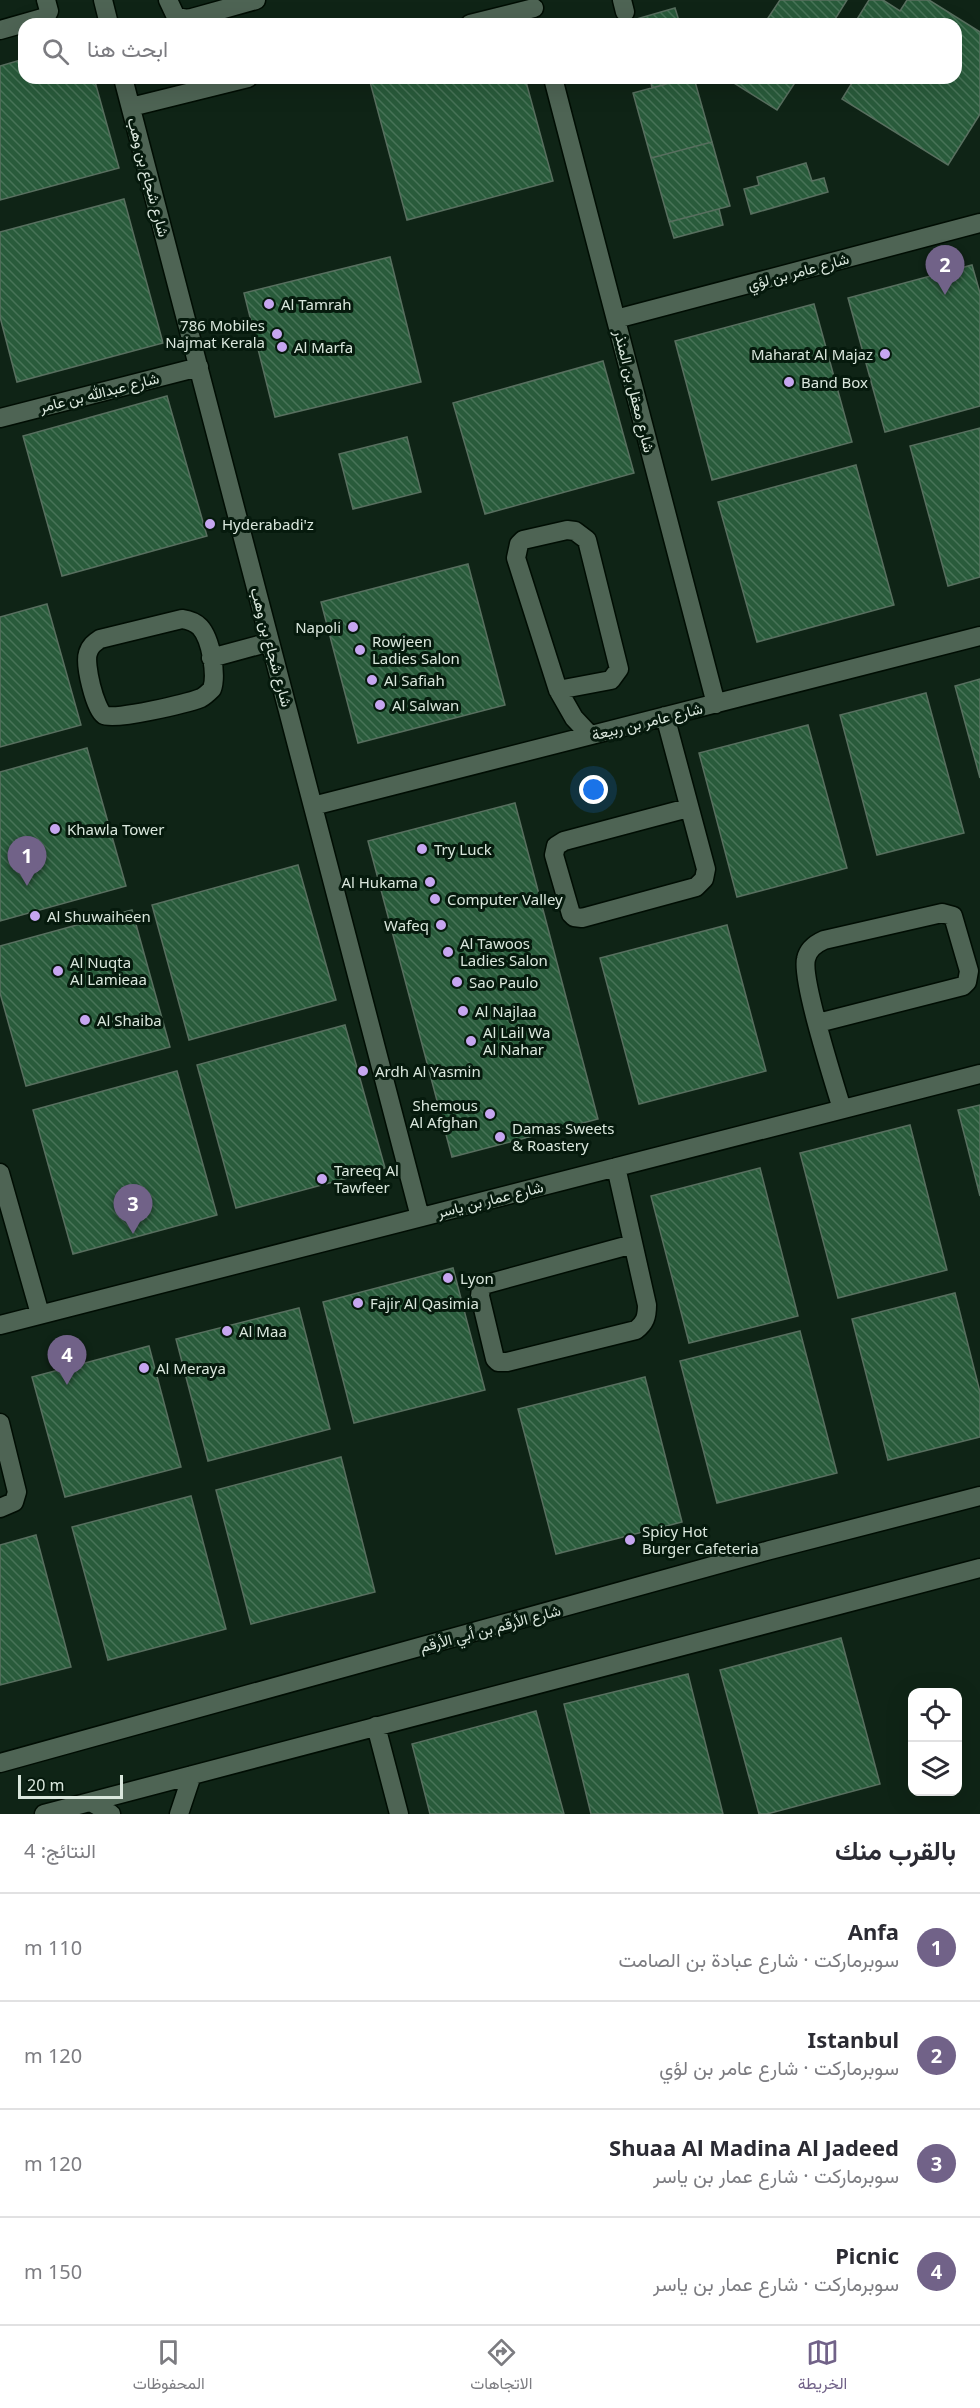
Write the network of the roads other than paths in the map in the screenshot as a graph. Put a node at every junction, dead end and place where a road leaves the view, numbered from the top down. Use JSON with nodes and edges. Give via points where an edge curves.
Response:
{"nodes":[{"id":1,"x":46,"y":0,"type":"edge"},
{"id":2,"x":103,"y":0,"type":"edge"},
{"id":3,"x":168,"y":0,"type":"edge"},
{"id":4,"x":256,"y":0,"type":"edge"},
{"id":5,"x":535,"y":7,"type":"edge"},
{"id":6,"x":42,"y":18,"type":"edge"},
{"id":7,"x":108,"y":18,"type":"edge"},
{"id":8,"x":182,"y":18,"type":"edge"},
{"id":9,"x":195,"y":18,"type":"edge"},
{"id":10,"x":493,"y":18,"type":"edge"},
{"id":11,"x":18,"y":25,"type":"edge"},
{"id":12,"x":0,"y":30,"type":"edge"},
{"id":13,"x":125,"y":84,"type":"edge"},
{"id":14,"x":224,"y":84,"type":"edge"},
{"id":15,"x":555,"y":84,"type":"edge"},
{"id":16,"x":131,"y":107,"type":"junction"},
{"id":17,"x":980,"y":223,"type":"edge"},
{"id":18,"x":616,"y":319,"type":"junction"},
{"id":19,"x":199,"y":367,"type":"junction"},
{"id":20,"x":0,"y":418,"type":"edge"},
{"id":21,"x":980,"y":636,"type":"edge"},
{"id":22,"x":270,"y":642,"type":"junction"},
{"id":23,"x":211,"y":658,"type":"junction"},
{"id":24,"x":558,"y":690,"type":"junction"},
{"id":25,"x":716,"y":704,"type":"junction"},
{"id":26,"x":665,"y":716,"type":"junction"},
{"id":27,"x":590,"y":735,"type":"junction"},
{"id":28,"x":313,"y":806,"type":"junction"},
{"id":29,"x":688,"y":808,"type":"junction"},
{"id":30,"x":818,"y":1023,"type":"junction"},
{"id":31,"x":980,"y":1074,"type":"edge"},
{"id":32,"x":842,"y":1109,"type":"junction"},
{"id":33,"x":616,"y":1167,"type":"junction"},
{"id":34,"x":0,"y":1173,"type":"edge"},
{"id":35,"x":420,"y":1217,"type":"junction"},
{"id":36,"x":633,"y":1244,"type":"junction"},
{"id":37,"x":40,"y":1314,"type":"junction"},
{"id":38,"x":0,"y":1325,"type":"edge"},
{"id":39,"x":0,"y":1423,"type":"edge"},
{"id":40,"x":980,"y":1496,"type":"edge"},
{"id":41,"x":0,"y":1508,"type":"edge"},
{"id":42,"x":980,"y":1568,"type":"edge"},
{"id":43,"x":376,"y":1726,"type":"junction"},
{"id":44,"x":0,"y":1763,"type":"edge"},
{"id":45,"x":192,"y":1775,"type":"junction"},
{"id":46,"x":91,"y":1802,"type":"junction"},
{"id":47,"x":44,"y":1814,"type":"edge"},
{"id":48,"x":111,"y":1814,"type":"edge"},
{"id":49,"x":179,"y":1814,"type":"edge"},
{"id":50,"x":399,"y":1814,"type":"edge"}],
"edges":[{"from":1,"to":6,"type":"street","via":[[49,11]]},
{"from":2,"to":7,"type":"street"},
{"from":3,"to":8,"type":"street","via":[[172,12]]},
{"from":4,"to":9,"type":"street"},
{"from":5,"to":10,"type":"street"},
{"from":11,"to":12,"type":"street"},
{"from":13,"to":16,"type":"street","name":"شارع شجاع بن وهب"},
{"from":14,"to":16,"type":"street"},
{"from":15,"to":18,"type":"street","name":"شارع معقل بن المنذر"},
{"from":16,"to":19,"type":"street","name":"شارع شجاع بن وهب"},
{"from":17,"to":18,"type":"street","name":"شارع عامر بن لؤي"},
{"from":18,"to":25,"type":"street","name":"شارع معقل بن المنذر"},
{"from":19,"to":20,"type":"street","name":"شارع عبدالله بن عامر"},
{"from":19,"to":22,"type":"street","name":"شارع شجاع بن وهب"},
{"from":21,"to":25,"type":"street","name":"شارع عامر بن ربيعة"},
{"from":22,"to":23,"type":"street"},
{"from":22,"to":28,"type":"street","name":"شارع شجاع بن وهب"},
{"from":23,"to":23,"type":"street","via":[[200,627],[182,619],[100,639],[88,650],[87,664],[99,709],[119,717],[206,695],[214,681]]},
{"from":24,"to":24,"type":"street","via":[[516,551],[530,537],[567,530],[587,540],[619,669],[611,680]]},
{"from":24,"to":27,"type":"street","via":[[574,718]]},
{"from":25,"to":26,"type":"street","name":"شارع عامر بن ربيعة"},
{"from":26,"to":27,"type":"street","name":"شارع عامر بن ربيعة"},
{"from":26,"to":29,"type":"street"},
{"from":27,"to":28,"type":"street","name":"شارع عامر بن ربيعة"},
{"from":28,"to":35,"type":"street","name":"شارع شجاع بن وهب"},
{"from":29,"to":29,"type":"street","via":[[556,846],[554,855],[571,914],[582,918],[701,884],[706,869]]},
{"from":30,"to":30,"type":"street","via":[[805,970],[815,944],[942,912],[953,916],[969,971],[968,982],[963,986]]},
{"from":30,"to":32,"type":"street"},
{"from":31,"to":32,"type":"street","name":"شارع عمار بن ياسر"},
{"from":32,"to":33,"type":"street","name":"شارع عمار بن ياسر"},
{"from":33,"to":35,"type":"street","name":"شارع عمار بن ياسر"},
{"from":33,"to":36,"type":"street"},
{"from":34,"to":37,"type":"street"},
{"from":35,"to":37,"type":"street","name":"شارع عمار بن ياسر"},
{"from":36,"to":36,"type":"street","via":[[483,1285],[480,1296],[495,1359],[507,1362],[636,1330],[644,1324],[647,1314]]},
{"from":37,"to":38,"type":"street","name":"شارع عمار بن ياسر"},
{"from":39,"to":41,"type":"street","via":[[17,1492],[14,1502]]},
{"from":40,"to":44,"type":"street","name":"شارع الأرقم بن أبي الأرقم","via":[[770,1550]]},
{"from":42,"to":43,"type":"street"},
{"from":43,"to":45,"type":"street"},
{"from":43,"to":50,"type":"street"},
{"from":45,"to":46,"type":"street"},
{"from":45,"to":49,"type":"street"},
{"from":46,"to":47,"type":"street"},
{"from":46,"to":48,"type":"street"}]}
